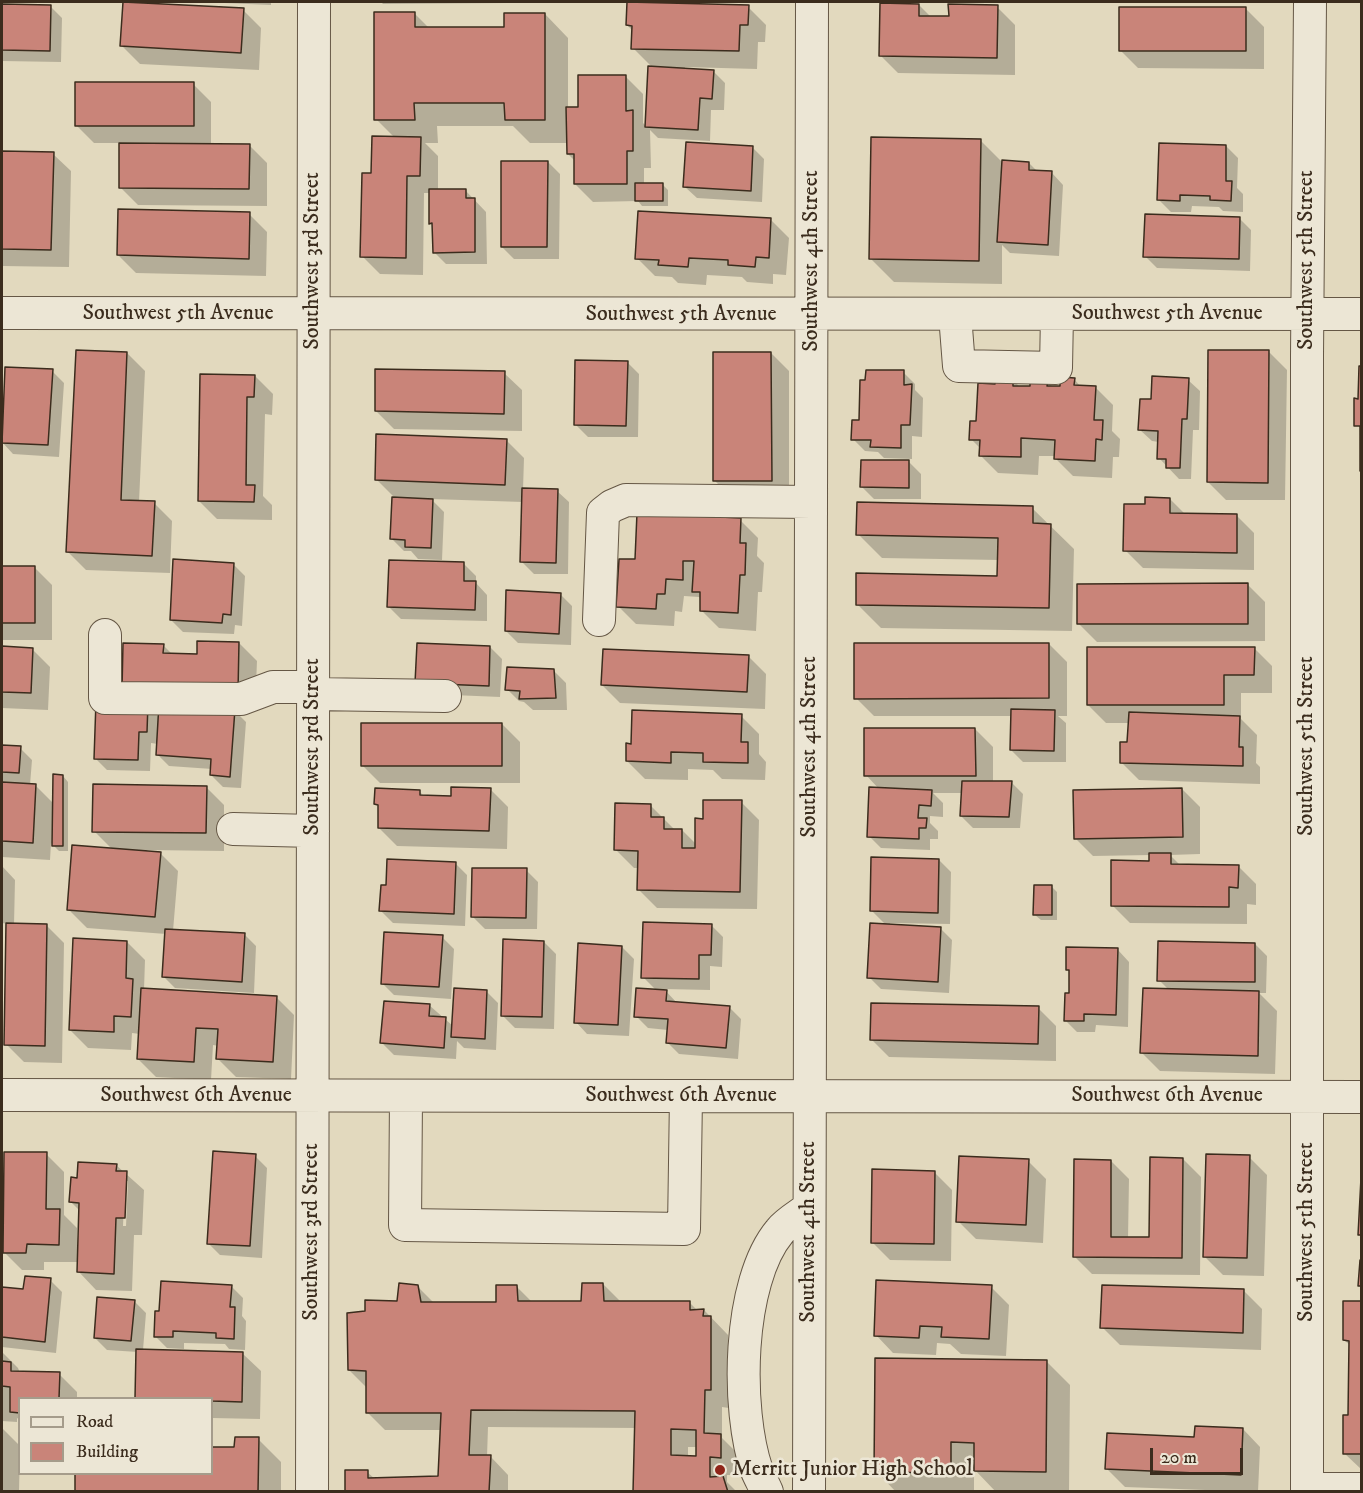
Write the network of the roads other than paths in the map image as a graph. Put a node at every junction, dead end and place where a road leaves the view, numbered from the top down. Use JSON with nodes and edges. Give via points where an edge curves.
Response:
{"nodes":[{"id":1,"x":314,"y":2,"type":"edge"},
{"id":2,"x":812,"y":2,"type":"edge"},
{"id":3,"x":1310,"y":2,"type":"edge"},
{"id":4,"x":2,"y":313,"type":"edge"},
{"id":5,"x":313,"y":314,"type":"junction"},
{"id":6,"x":1057,"y":314,"type":"junction"},
{"id":7,"x":1307,"y":314,"type":"junction"},
{"id":8,"x":1362,"y":314,"type":"edge"},
{"id":9,"x":811,"y":315,"type":"junction"},
{"id":10,"x":955,"y":315,"type":"junction"},
{"id":11,"x":811,"y":502,"type":"junction"},
{"id":12,"x":600,"y":620,"type":"dead end"},
{"id":13,"x":105,"y":635,"type":"dead end"},
{"id":14,"x":313,"y":690,"type":"junction"},
{"id":15,"x":445,"y":696,"type":"dead end"},
{"id":16,"x":233,"y":830,"type":"dead end"},
{"id":17,"x":313,"y":831,"type":"junction"},
{"id":18,"x":2,"y":1095,"type":"edge"},
{"id":19,"x":313,"y":1096,"type":"junction"},
{"id":20,"x":686,"y":1096,"type":"junction"},
{"id":21,"x":809,"y":1096,"type":"junction"},
{"id":22,"x":1308,"y":1096,"type":"junction"},
{"id":23,"x":406,"y":1097,"type":"junction"},
{"id":24,"x":1362,"y":1097,"type":"edge"},
{"id":25,"x":809,"y":1208,"type":"junction"},
{"id":26,"x":1362,"y":1489,"type":"edge"},
{"id":27,"x":1307,"y":1490,"type":"edge"},
{"id":28,"x":312,"y":1491,"type":"edge"},
{"id":29,"x":767,"y":1491,"type":"edge"},
{"id":30,"x":809,"y":1491,"type":"edge"}],
"edges":[{"from":1,"to":5,"type":"street","name":"Southwest 3rd Street"},
{"from":2,"to":9,"type":"street","name":"Southwest 4th Street"},
{"from":3,"to":7,"type":"street","name":"Southwest 5th Street"},
{"from":4,"to":5,"type":"street","name":"Southwest 5th Avenue"},
{"from":5,"to":9,"type":"street","name":"Southwest 5th Avenue"},
{"from":5,"to":14,"type":"street","name":"Southwest 3rd Street"},
{"from":6,"to":7,"type":"street","name":"Southwest 5th Avenue"},
{"from":6,"to":10,"type":"street","name":"Southwest 5th Avenue"},
{"from":6,"to":10,"type":"street","via":[[1056,368],[959,366]]},
{"from":7,"to":8,"type":"street","name":"Southwest 5th Avenue"},
{"from":7,"to":22,"type":"street","name":"Southwest 5th Street"},
{"from":9,"to":10,"type":"street","name":"Southwest 5th Avenue"},
{"from":9,"to":11,"type":"street","name":"Southwest 4th Street"},
{"from":11,"to":12,"type":"street","via":[[626,500],[612,506],[603,513]]},
{"from":11,"to":21,"type":"street","name":"Southwest 4th Street"},
{"from":13,"to":14,"type":"street","via":[[105,698],[241,699],[273,687]]},
{"from":14,"to":15,"type":"street"},
{"from":14,"to":17,"type":"street","name":"Southwest 3rd Street"},
{"from":16,"to":17,"type":"street"},
{"from":17,"to":19,"type":"street","name":"Southwest 3rd Street"},
{"from":18,"to":19,"type":"street","name":"Southwest 6th Avenue"},
{"from":19,"to":23,"type":"street","name":"Southwest 6th Avenue"},
{"from":19,"to":28,"type":"street","name":"Southwest 3rd Street"},
{"from":20,"to":21,"type":"street","name":"Southwest 6th Avenue"},
{"from":20,"to":23,"type":"street","name":"Southwest 6th Avenue"},
{"from":20,"to":23,"type":"street","via":[[684,1229],[405,1225]]},
{"from":21,"to":22,"type":"street","name":"Southwest 6th Avenue"},
{"from":21,"to":25,"type":"street","name":"Southwest 4th Street"},
{"from":22,"to":24,"type":"street","name":"Southwest 6th Avenue"},
{"from":22,"to":27,"type":"street","name":"Southwest 5th Street"},
{"from":25,"to":29,"type":"street","via":[[780,1230],[762,1262],[744,1348],[748,1426],[757,1470]]},
{"from":25,"to":30,"type":"street","name":"Southwest 4th Street"},
{"from":26,"to":27,"type":"street"}]}
